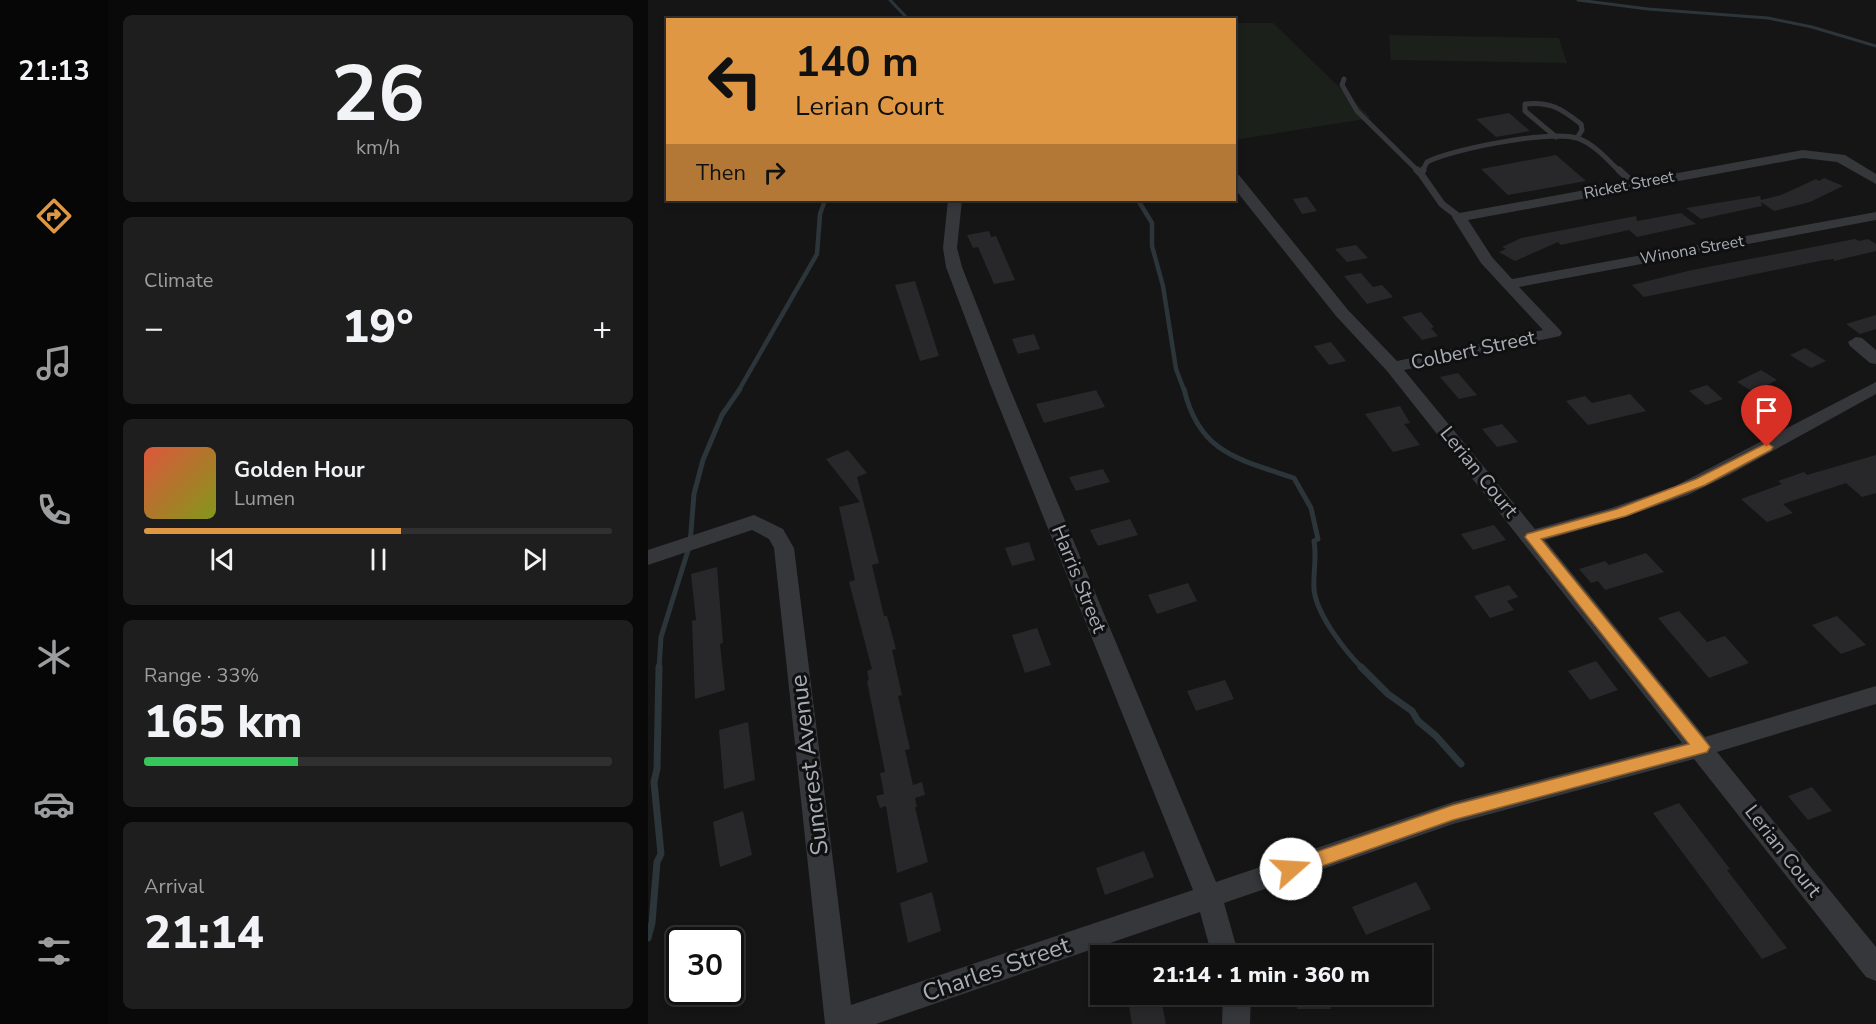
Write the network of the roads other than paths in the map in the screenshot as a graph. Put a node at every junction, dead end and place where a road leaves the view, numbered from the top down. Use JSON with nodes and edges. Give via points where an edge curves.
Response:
{"nodes":[{"id":1,"x":1344,"y":78,"type":"dead end"},
{"id":2,"x":1556,"y":136,"type":"junction"},
{"id":3,"x":1577,"y":138,"type":"junction"},
{"id":4,"x":1421,"y":174,"type":"junction"},
{"id":5,"x":1236,"y":180,"type":"edge"},
{"id":6,"x":1876,"y":180,"type":"edge"},
{"id":7,"x":1634,"y":184,"type":"junction"},
{"id":8,"x":955,"y":201,"type":"edge"},
{"id":9,"x":1876,"y":216,"type":"edge"},
{"id":10,"x":1459,"y":217,"type":"junction"},
{"id":11,"x":1508,"y":284,"type":"junction"},
{"id":12,"x":1856,"y":342,"type":"dead end"},
{"id":13,"x":1876,"y":359,"type":"edge"},
{"id":14,"x":1393,"y":367,"type":"junction"},
{"id":15,"x":1876,"y":387,"type":"edge"},
{"id":16,"x":1532,"y":537,"type":"junction"},
{"id":17,"x":648,"y":558,"type":"edge"},
{"id":18,"x":1876,"y":695,"type":"edge"},
{"id":19,"x":1702,"y":747,"type":"junction"},
{"id":20,"x":1209,"y":898,"type":"junction"},
{"id":21,"x":1223,"y":945,"type":"edge"},
{"id":22,"x":1876,"y":968,"type":"edge"},
{"id":23,"x":1237,"y":1005,"type":"edge"},
{"id":24,"x":839,"y":1023,"type":"edge"},
{"id":25,"x":1236,"y":1024,"type":"edge"}],
"edges":[{"from":1,"to":4,"type":"lane","via":[[1342,85],[1357,111]]},
{"from":2,"to":3,"type":"lane"},
{"from":2,"to":3,"type":"lane","via":[[1525,111],[1525,104],[1543,100],[1556,104],[1581,124]]},
{"from":2,"to":4,"type":"lane","via":[[1451,152],[1427,162]]},
{"from":3,"to":7,"type":"lane"},
{"from":4,"to":10,"type":"lane","via":[[1442,204]]},
{"from":5,"to":14,"type":"street","name":"Lerian Court","via":[[1342,313]]},
{"from":6,"to":7,"type":"street","name":"Ricket Street","via":[[1840,158],[1803,154]]},
{"from":7,"to":10,"type":"street","name":"Ricket Street"},
{"from":8,"to":20,"type":"street","name":"Harris Street","via":[[950,248],[954,267]]},
{"from":9,"to":11,"type":"street","name":"Winona Street"},
{"from":10,"to":11,"type":"street","via":[[1475,245]]},
{"from":11,"to":14,"type":"street","name":"Colbert Street","via":[[1554,333]]},
{"from":12,"to":13,"type":"street"},
{"from":14,"to":16,"type":"street","name":"Lerian Court"},
{"from":15,"to":16,"type":"street","via":[[1700,482],[1621,512]]},
{"from":16,"to":19,"type":"street","name":"Lerian Court"},
{"from":17,"to":24,"type":"street","name":"Suncrest Avenue","via":[[754,522],[776,534],[784,548]]},
{"from":18,"to":19,"type":"street","name":"Charles Street"},
{"from":19,"to":20,"type":"street","name":"Charles Street","via":[[1453,813]]},
{"from":19,"to":22,"type":"street","name":"Lerian Court"},
{"from":20,"to":21,"type":"street","name":"Harris Street"},
{"from":20,"to":24,"type":"street","name":"Charles Street"},
{"from":23,"to":25,"type":"street"}]}
